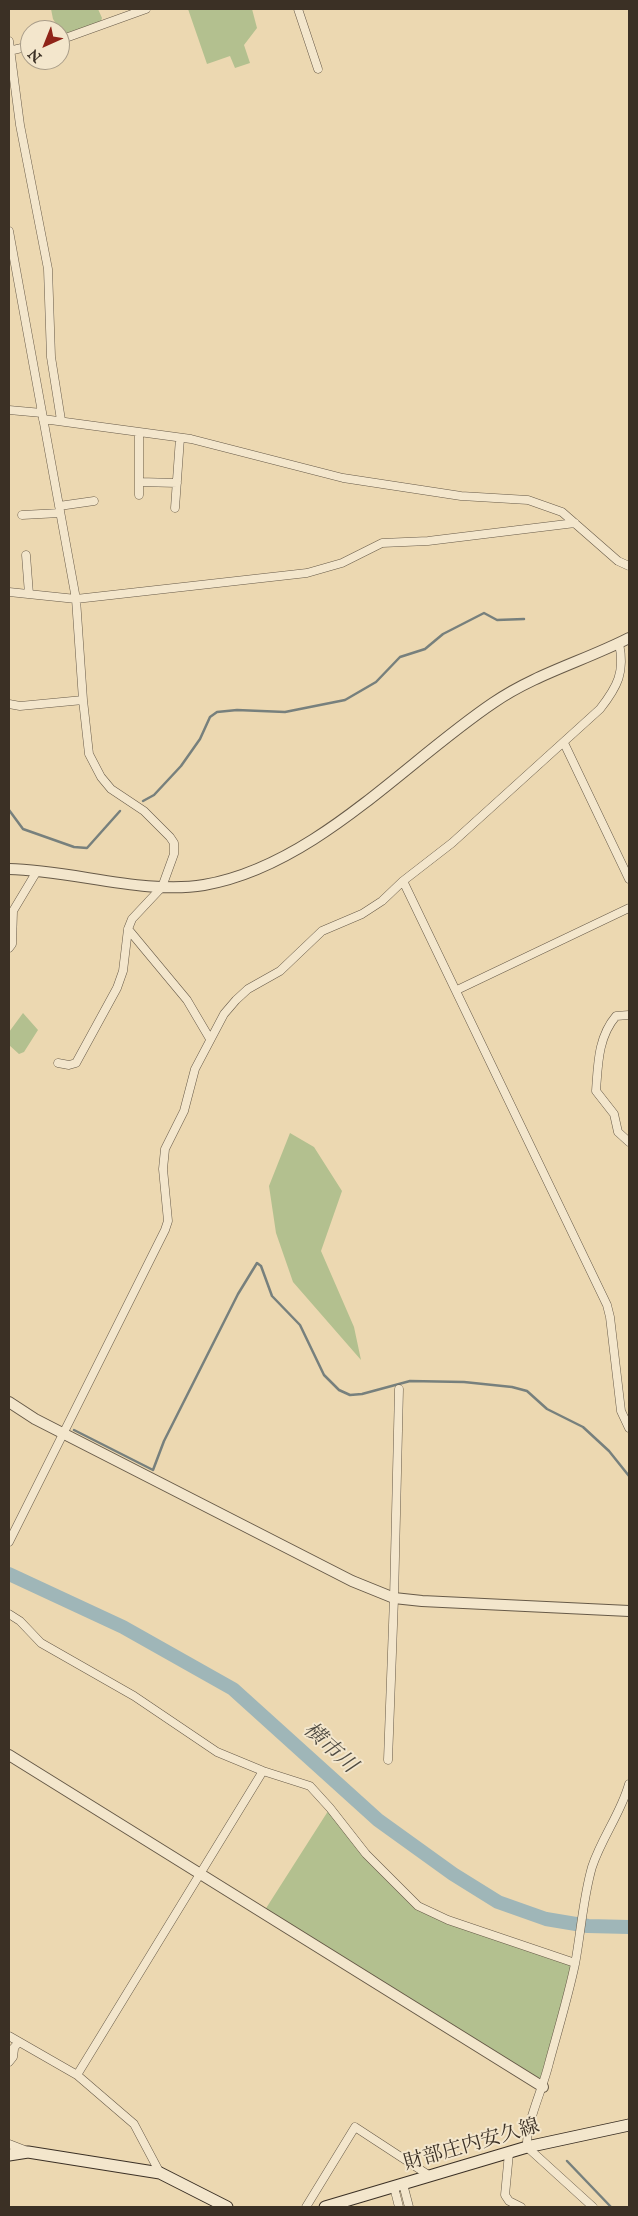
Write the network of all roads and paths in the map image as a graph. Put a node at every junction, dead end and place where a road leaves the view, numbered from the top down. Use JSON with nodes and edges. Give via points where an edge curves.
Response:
{"nodes":[{"id":1,"x":146,"y":9,"type":"edge"},
{"id":2,"x":298,"y":9,"type":"edge"},
{"id":3,"x":70,"y":36,"type":"edge"},
{"id":4,"x":9,"y":42,"type":"edge"},
{"id":5,"x":10,"y":51,"type":"edge"},
{"id":6,"x":318,"y":69,"type":"dead end"},
{"id":7,"x":9,"y":231,"type":"edge"},
{"id":8,"x":9,"y":410,"type":"edge"},
{"id":9,"x":43,"y":416,"type":"junction"},
{"id":10,"x":60,"y":420,"type":"junction"},
{"id":11,"x":139,"y":433,"type":"junction"},
{"id":12,"x":180,"y":438,"type":"junction"},
{"id":13,"x":139,"y":482,"type":"junction"},
{"id":14,"x":177,"y":483,"type":"junction"},
{"id":15,"x":139,"y":494,"type":"dead end"},
{"id":16,"x":94,"y":501,"type":"dead end"},
{"id":17,"x":175,"y":508,"type":"dead end"},
{"id":18,"x":60,"y":509,"type":"junction"},
{"id":19,"x":22,"y":515,"type":"dead end"},
{"id":20,"x":575,"y":523,"type":"junction"},
{"id":21,"x":26,"y":555,"type":"dead end"},
{"id":22,"x":629,"y":566,"type":"edge"},
{"id":23,"x":9,"y":592,"type":"edge"},
{"id":24,"x":29,"y":594,"type":"junction"},
{"id":25,"x":76,"y":599,"type":"junction"},
{"id":26,"x":629,"y":638,"type":"edge"},
{"id":27,"x":619,"y":643,"type":"junction"},
{"id":28,"x":82,"y":700,"type":"junction"},
{"id":29,"x":9,"y":704,"type":"edge"},
{"id":30,"x":564,"y":743,"type":"junction"},
{"id":31,"x":9,"y":869,"type":"edge"},
{"id":32,"x":37,"y":871,"type":"junction"},
{"id":33,"x":629,"y":879,"type":"edge"},
{"id":34,"x":403,"y":881,"type":"junction"},
{"id":35,"x":162,"y":887,"type":"junction"},
{"id":36,"x":629,"y":908,"type":"edge"},
{"id":37,"x":128,"y":929,"type":"junction"},
{"id":38,"x":9,"y":948,"type":"edge"},
{"id":39,"x":457,"y":990,"type":"junction"},
{"id":40,"x":629,"y":1015,"type":"edge"},
{"id":41,"x":210,"y":1039,"type":"junction"},
{"id":42,"x":58,"y":1063,"type":"dead end"},
{"id":43,"x":629,"y":1142,"type":"edge"},
{"id":44,"x":399,"y":1389,"type":"dead end"},
{"id":45,"x":9,"y":1402,"type":"edge"},
{"id":46,"x":629,"y":1428,"type":"edge"},
{"id":47,"x":63,"y":1433,"type":"junction"},
{"id":48,"x":9,"y":1542,"type":"edge"},
{"id":49,"x":394,"y":1598,"type":"junction"},
{"id":50,"x":629,"y":1611,"type":"edge"},
{"id":51,"x":9,"y":1614,"type":"edge"},
{"id":52,"x":9,"y":1754,"type":"edge"},
{"id":53,"x":388,"y":1760,"type":"dead end"},
{"id":54,"x":263,"y":1771,"type":"junction"},
{"id":55,"x":629,"y":1784,"type":"edge"},
{"id":56,"x":201,"y":1874,"type":"junction"},
{"id":57,"x":575,"y":1959,"type":"junction"},
{"id":58,"x":9,"y":2036,"type":"edge"},
{"id":59,"x":14,"y":2048,"type":"edge"},
{"id":60,"x":9,"y":2062,"type":"edge"},
{"id":61,"x":77,"y":2075,"type":"junction"},
{"id":62,"x":543,"y":2087,"type":"junction"},
{"id":63,"x":629,"y":2125,"type":"edge"},
{"id":64,"x":9,"y":2144,"type":"edge"},
{"id":65,"x":527,"y":2147,"type":"junction"},
{"id":66,"x":28,"y":2152,"type":"junction"},
{"id":67,"x":509,"y":2153,"type":"junction"},
{"id":68,"x":9,"y":2156,"type":"edge"},
{"id":69,"x":160,"y":2173,"type":"junction"},
{"id":70,"x":430,"y":2176,"type":"junction"},
{"id":71,"x":398,"y":2185,"type":"junction"},
{"id":72,"x":227,"y":2207,"type":"edge"},
{"id":73,"x":306,"y":2207,"type":"edge"},
{"id":74,"x":325,"y":2207,"type":"edge"},
{"id":75,"x":399,"y":2207,"type":"edge"},
{"id":76,"x":409,"y":2207,"type":"edge"},
{"id":77,"x":521,"y":2207,"type":"edge"},
{"id":78,"x":593,"y":2207,"type":"edge"}],
"edges":[{"from":1,"to":3,"type":"street"},
{"from":2,"to":6,"type":"street"},
{"from":4,"to":5,"type":"street"},
{"from":5,"to":10,"type":"street","via":[[20,125],[48,269],[51,357]]},
{"from":7,"to":9,"type":"street"},
{"from":8,"to":9,"type":"street"},
{"from":9,"to":10,"type":"street"},
{"from":9,"to":18,"type":"street"},
{"from":10,"to":11,"type":"street"},
{"from":11,"to":12,"type":"street"},
{"from":11,"to":13,"type":"street"},
{"from":12,"to":14,"type":"street"},
{"from":12,"to":20,"type":"street","via":[[343,478],[461,496],[528,500],[562,512]]},
{"from":13,"to":14,"type":"street"},
{"from":13,"to":15,"type":"street"},
{"from":14,"to":17,"type":"street"},
{"from":16,"to":18,"type":"street"},
{"from":18,"to":19,"type":"street"},
{"from":18,"to":25,"type":"street"},
{"from":20,"to":22,"type":"street","via":[[618,561]]},
{"from":20,"to":25,"type":"street","via":[[428,541],[382,543],[342,563],[307,573]]},
{"from":21,"to":24,"type":"street"},
{"from":23,"to":24,"type":"street"},
{"from":24,"to":25,"type":"street"},
{"from":25,"to":28,"type":"street"},
{"from":26,"to":27,"type":"street"},
{"from":27,"to":30,"type":"street","via":[[621,672],[611,694]]},
{"from":27,"to":35,"type":"street","via":[[534,678],[500,698],[361,805],[280,859],[232,879],[203,885]]},
{"from":28,"to":29,"type":"street","via":[[20,706]]},
{"from":28,"to":35,"type":"street","via":[[89,754],[101,778],[111,790],[144,812],[174,843],[174,854]]},
{"from":30,"to":33,"type":"street"},
{"from":30,"to":34,"type":"street","via":[[452,843]]},
{"from":31,"to":32,"type":"street"},
{"from":32,"to":35,"type":"street"},
{"from":32,"to":38,"type":"street","via":[[13,911],[12,944]]},
{"from":34,"to":39,"type":"street"},
{"from":34,"to":41,"type":"street","via":[[371,910],[322,931],[280,971],[248,989],[224,1014]]},
{"from":35,"to":37,"type":"street","via":[[132,919]]},
{"from":36,"to":39,"type":"street"},
{"from":37,"to":41,"type":"street","via":[[187,1000]]},
{"from":37,"to":42,"type":"street","via":[[123,971],[111,1001],[76,1063]]},
{"from":39,"to":46,"type":"street","via":[[607,1305],[621,1411]]},
{"from":40,"to":43,"type":"street","via":[[616,1016],[607,1026],[600,1047],[596,1091],[614,1114],[618,1132]]},
{"from":41,"to":47,"type":"street","via":[[195,1069],[184,1111],[165,1149],[163,1169],[168,1221],[165,1230]]},
{"from":44,"to":49,"type":"street"},
{"from":45,"to":47,"type":"street"},
{"from":47,"to":48,"type":"street"},
{"from":47,"to":49,"type":"street","via":[[352,1581]]},
{"from":49,"to":50,"type":"street"},
{"from":49,"to":53,"type":"street"},
{"from":51,"to":54,"type":"street","via":[[41,1643],[134,1696],[217,1752]]},
{"from":52,"to":56,"type":"street"},
{"from":54,"to":56,"type":"street"},
{"from":54,"to":57,"type":"street","via":[[310,1786],[366,1854],[418,1906],[448,1920]]},
{"from":55,"to":57,"type":"street","via":[[600,1848],[586,1893]]},
{"from":56,"to":61,"type":"street"},
{"from":56,"to":62,"type":"street"},
{"from":57,"to":62,"type":"street"},
{"from":58,"to":59,"type":"street"},
{"from":59,"to":60,"type":"street"},
{"from":59,"to":61,"type":"street"},
{"from":61,"to":69,"type":"street","via":[[134,2124]]},
{"from":62,"to":65,"type":"street"},
{"from":63,"to":65,"type":"main road","name":"財部庄内安久線"},
{"from":64,"to":66,"type":"street"},
{"from":65,"to":67,"type":"main road","name":"財部庄内安久線"},
{"from":65,"to":78,"type":"street"},
{"from":66,"to":68,"type":"main road"},
{"from":66,"to":69,"type":"main road"},
{"from":67,"to":70,"type":"main road","name":"財部庄内安久線"},
{"from":67,"to":77,"type":"street","via":[[505,2195]]},
{"from":69,"to":72,"type":"main road"},
{"from":70,"to":71,"type":"main road","name":"財部庄内安久線"},
{"from":70,"to":73,"type":"street","via":[[355,2127]]},
{"from":71,"to":74,"type":"main road","name":"財部庄内安久線"},
{"from":71,"to":75,"type":"street"},
{"from":71,"to":76,"type":"street"}]}
